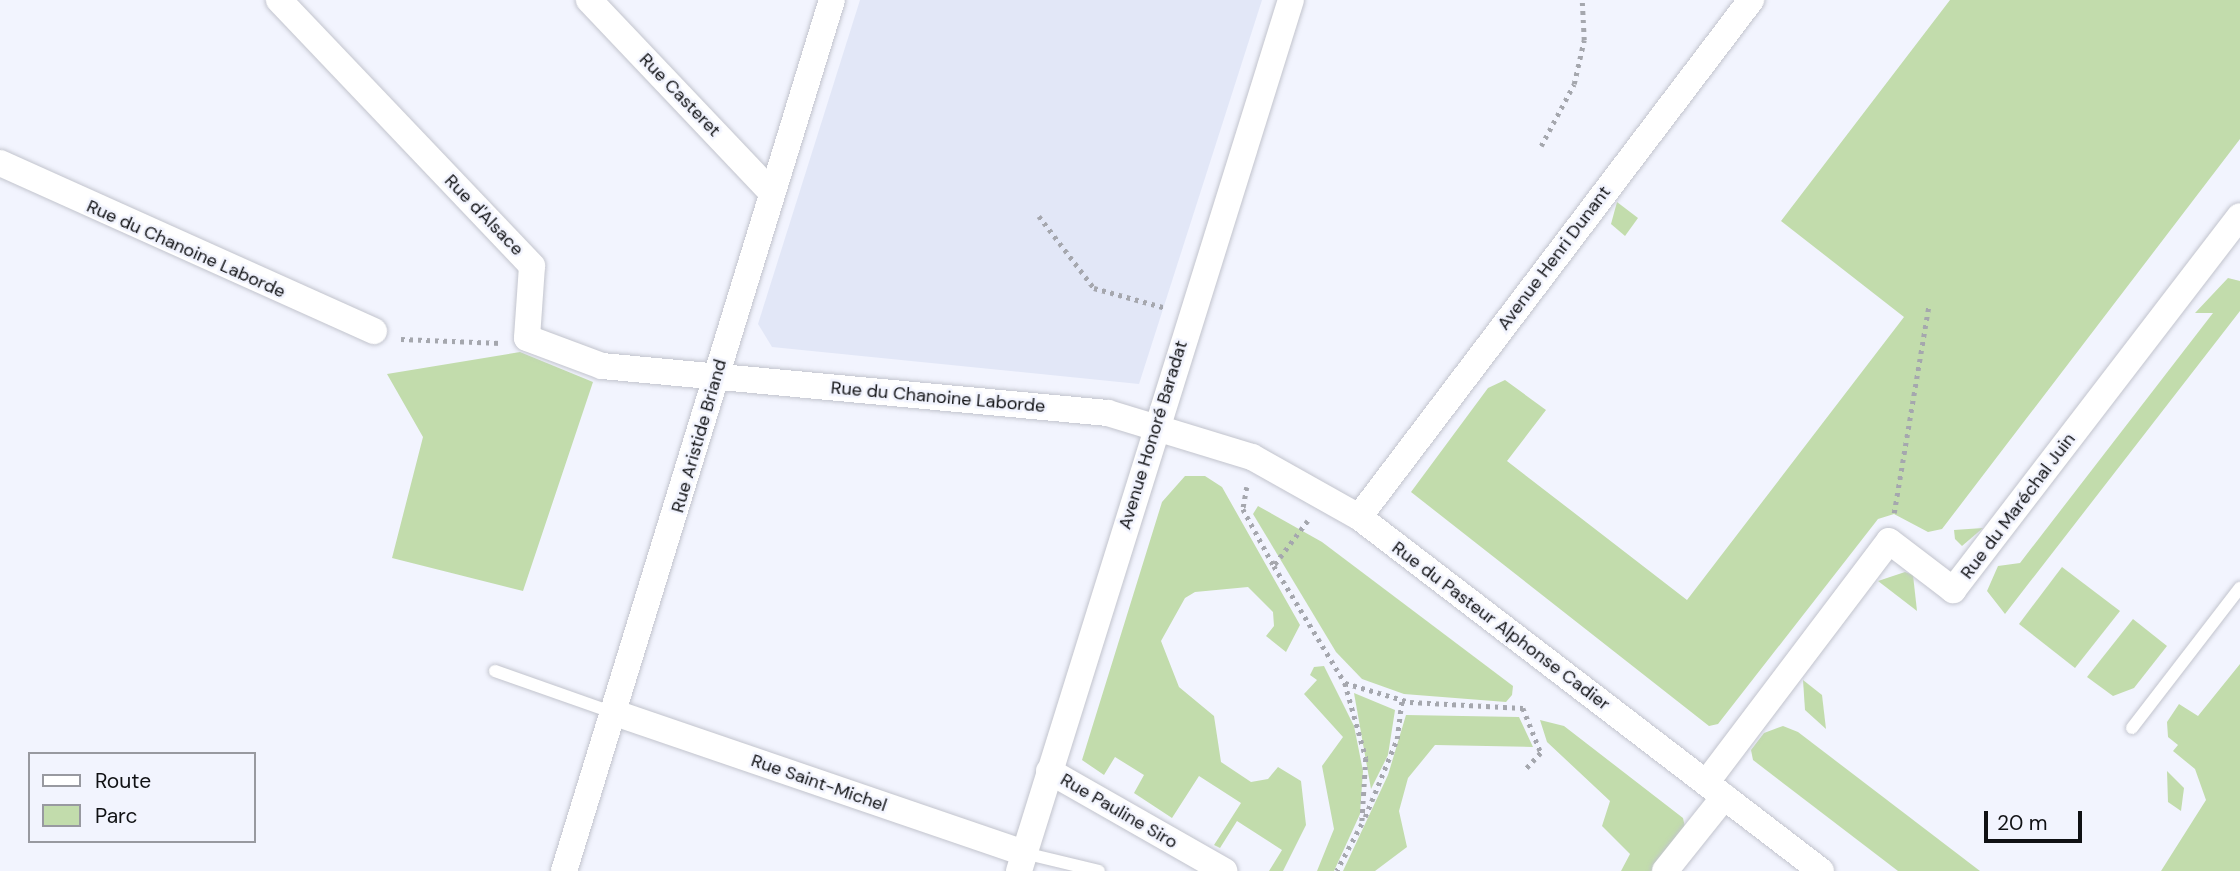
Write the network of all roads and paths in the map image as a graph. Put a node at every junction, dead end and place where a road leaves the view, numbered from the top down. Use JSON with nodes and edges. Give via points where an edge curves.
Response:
{"nodes":[{"id":1,"x":279,"y":0,"type":"edge"},
{"id":2,"x":589,"y":0,"type":"edge"},
{"id":3,"x":832,"y":0,"type":"edge"},
{"id":4,"x":1291,"y":0,"type":"edge"},
{"id":5,"x":1582,"y":0,"type":"edge"},
{"id":6,"x":1751,"y":0,"type":"edge"},
{"id":7,"x":1541,"y":146,"type":"dead end"},
{"id":8,"x":0,"y":163,"type":"edge"},
{"id":9,"x":770,"y":191,"type":"junction"},
{"id":10,"x":1039,"y":216,"type":"dead end"},
{"id":11,"x":2240,"y":216,"type":"edge"},
{"id":12,"x":2231,"y":247,"type":"edge"},
{"id":13,"x":1928,"y":304,"type":"dead end"},
{"id":14,"x":1191,"y":316,"type":"junction"},
{"id":15,"x":374,"y":331,"type":"joint"},
{"id":16,"x":527,"y":338,"type":"junction"},
{"id":17,"x":718,"y":377,"type":"junction"},
{"id":18,"x":1156,"y":425,"type":"junction"},
{"id":19,"x":1252,"y":457,"type":"junction"},
{"id":20,"x":1327,"y":495,"type":"junction"},
{"id":21,"x":1359,"y":517,"type":"junction"},
{"id":22,"x":1889,"y":541,"type":"junction"},
{"id":23,"x":1273,"y":566,"type":"junction"},
{"id":24,"x":2240,"y":588,"type":"edge"},
{"id":25,"x":495,"y":671,"type":"dead end"},
{"id":26,"x":1345,"y":682,"type":"junction"},
{"id":27,"x":1402,"y":700,"type":"junction"},
{"id":28,"x":615,"y":713,"type":"junction"},
{"id":29,"x":2132,"y":728,"type":"dead end"},
{"id":30,"x":1526,"y":769,"type":"dead end"},
{"id":31,"x":1049,"y":771,"type":"junction"},
{"id":32,"x":1715,"y":790,"type":"junction"},
{"id":33,"x":1362,"y":824,"type":"junction"},
{"id":34,"x":1021,"y":862,"type":"edge"},
{"id":35,"x":564,"y":871,"type":"edge"},
{"id":36,"x":1099,"y":871,"type":"edge"},
{"id":37,"x":1224,"y":871,"type":"edge"},
{"id":38,"x":1337,"y":871,"type":"edge"},
{"id":39,"x":1665,"y":871,"type":"edge"},
{"id":40,"x":1821,"y":871,"type":"edge"}],
"edges":[{"from":1,"to":16,"type":"street","name":"Rue d'Alsace","via":[[532,266]]},
{"from":2,"to":9,"type":"street","name":"Rue Casteret"},
{"from":3,"to":9,"type":"street","name":"Rue Aristide Briand"},
{"from":4,"to":14,"type":"street","name":"Avenue Honoré Baradat"},
{"from":5,"to":7,"type":"path","via":[[1584,40],[1574,84]]},
{"from":6,"to":21,"type":"street","name":"Avenue Henri Dunant"},
{"from":8,"to":15,"type":"street","name":"Rue du Chanoine Laborde"},
{"from":9,"to":17,"type":"street","name":"Rue Aristide Briand"},
{"from":10,"to":14,"type":"path","via":[[1094,288]]},
{"from":11,"to":12,"type":"street","name":"Rue du Maréchal Juin"},
{"from":12,"to":22,"type":"street","name":"Rue du Maréchal Juin","via":[[1953,590]]},
{"from":13,"to":22,"type":"path"},
{"from":14,"to":18,"type":"street","name":"Avenue Honoré Baradat"},
{"from":15,"to":16,"type":"path","via":[[404,340],[488,346]]},
{"from":16,"to":17,"type":"street","via":[[602,366]]},
{"from":17,"to":18,"type":"street","name":"Rue du Chanoine Laborde","via":[[1108,413]]},
{"from":17,"to":28,"type":"street","name":"Rue Aristide Briand"},
{"from":18,"to":19,"type":"street","name":"Rue du Pasteur Alphonse Cadier"},
{"from":18,"to":31,"type":"street","name":"Avenue Honoré Baradat"},
{"from":19,"to":20,"type":"street","name":"Rue du Pasteur Alphonse Cadier"},
{"from":19,"to":23,"type":"path","via":[[1243,509]]},
{"from":20,"to":21,"type":"street","name":"Rue du Pasteur Alphonse Cadier"},
{"from":20,"to":23,"type":"path"},
{"from":21,"to":32,"type":"street","name":"Rue du Pasteur Alphonse Cadier"},
{"from":22,"to":32,"type":"street"},
{"from":23,"to":26,"type":"path"},
{"from":24,"to":29,"type":"lane"},
{"from":25,"to":28,"type":"lane"},
{"from":26,"to":27,"type":"path"},
{"from":26,"to":33,"type":"path","via":[[1366,758]]},
{"from":27,"to":30,"type":"path","via":[[1524,708],[1541,753]]},
{"from":27,"to":33,"type":"path","via":[[1397,739]]},
{"from":28,"to":34,"type":"street","name":"Rue Saint-Michel"},
{"from":28,"to":35,"type":"street","name":"Rue Aristide Briand"},
{"from":31,"to":34,"type":"street","name":"Avenue Honoré Baradat"},
{"from":31,"to":37,"type":"street","name":"Rue Pauline Siro"},
{"from":32,"to":39,"type":"street"},
{"from":32,"to":40,"type":"street","name":"Rue du Pasteur Alphonse Cadier"},
{"from":33,"to":38,"type":"path"},
{"from":34,"to":36,"type":"lane"}]}
